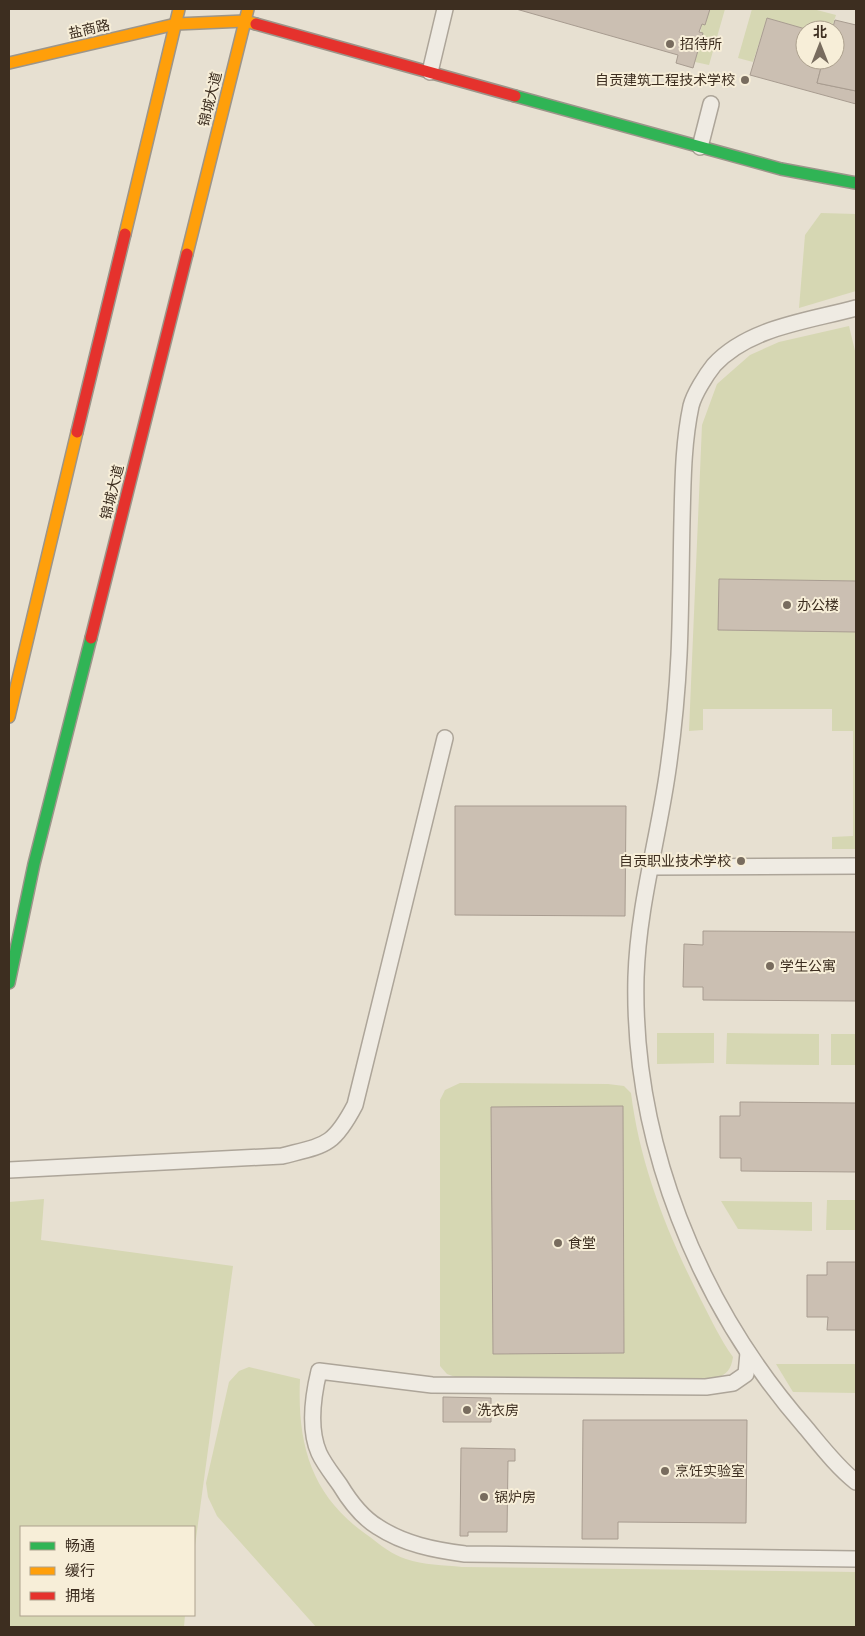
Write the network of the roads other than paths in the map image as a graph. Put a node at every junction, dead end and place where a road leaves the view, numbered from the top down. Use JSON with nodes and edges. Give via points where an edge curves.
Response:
{"nodes":[{"id":1,"x":179,"y":9,"type":"edge"},
{"id":2,"x":248,"y":9,"type":"edge"},
{"id":3,"x":445,"y":9,"type":"edge"},
{"id":4,"x":245,"y":22,"type":"junction"},
{"id":5,"x":176,"y":24,"type":"junction"},
{"id":6,"x":9,"y":63,"type":"edge"},
{"id":7,"x":430,"y":72,"type":"junction"},
{"id":8,"x":711,"y":104,"type":"dead end"},
{"id":9,"x":700,"y":147,"type":"junction"},
{"id":10,"x":856,"y":183,"type":"edge"},
{"id":11,"x":856,"y":309,"type":"edge"},
{"id":12,"x":9,"y":718,"type":"edge"},
{"id":13,"x":445,"y":738,"type":"dead end"},
{"id":14,"x":856,"y":866,"type":"edge"},
{"id":15,"x":650,"y":867,"type":"junction"},
{"id":16,"x":9,"y":983,"type":"edge"},
{"id":17,"x":9,"y":1170,"type":"edge"},
{"id":18,"x":748,"y":1353,"type":"junction"},
{"id":19,"x":856,"y":1482,"type":"edge"},
{"id":20,"x":856,"y":1559,"type":"edge"}],
"edges":[{"from":1,"to":5,"type":"main road"},
{"from":2,"to":4,"type":"main road","name":"锦城大道"},
{"from":3,"to":7,"type":"lane"},
{"from":4,"to":5,"type":"main road","name":"盐商路"},
{"from":4,"to":7,"type":"main road","name":"盐商路"},
{"from":4,"to":16,"type":"main road","name":"锦城大道","via":[[37,854]]},
{"from":5,"to":6,"type":"main road","name":"盐商路"},
{"from":5,"to":12,"type":"main road"},
{"from":7,"to":9,"type":"main road","name":"盐商路"},
{"from":8,"to":9,"type":"lane"},
{"from":9,"to":10,"type":"main road","name":"盐商路","via":[[781,169]]},
{"from":11,"to":15,"type":"lane","via":[[747,339],[713,366],[692,402],[683,457],[677,699],[667,778]]},
{"from":13,"to":17,"type":"lane","via":[[356,1105],[341,1131],[322,1146],[282,1156]]},
{"from":14,"to":15,"type":"lane"},
{"from":15,"to":18,"type":"lane","via":[[636,976],[640,1061],[648,1113],[686,1239],[718,1305]]},
{"from":18,"to":19,"type":"lane","via":[[787,1407]]},
{"from":18,"to":20,"type":"lane","via":[[746,1374],[733,1383],[706,1387],[432,1385],[319,1371],[312,1405],[314,1430],[319,1452],[345,1493],[376,1526],[406,1541],[437,1551]]}]}
